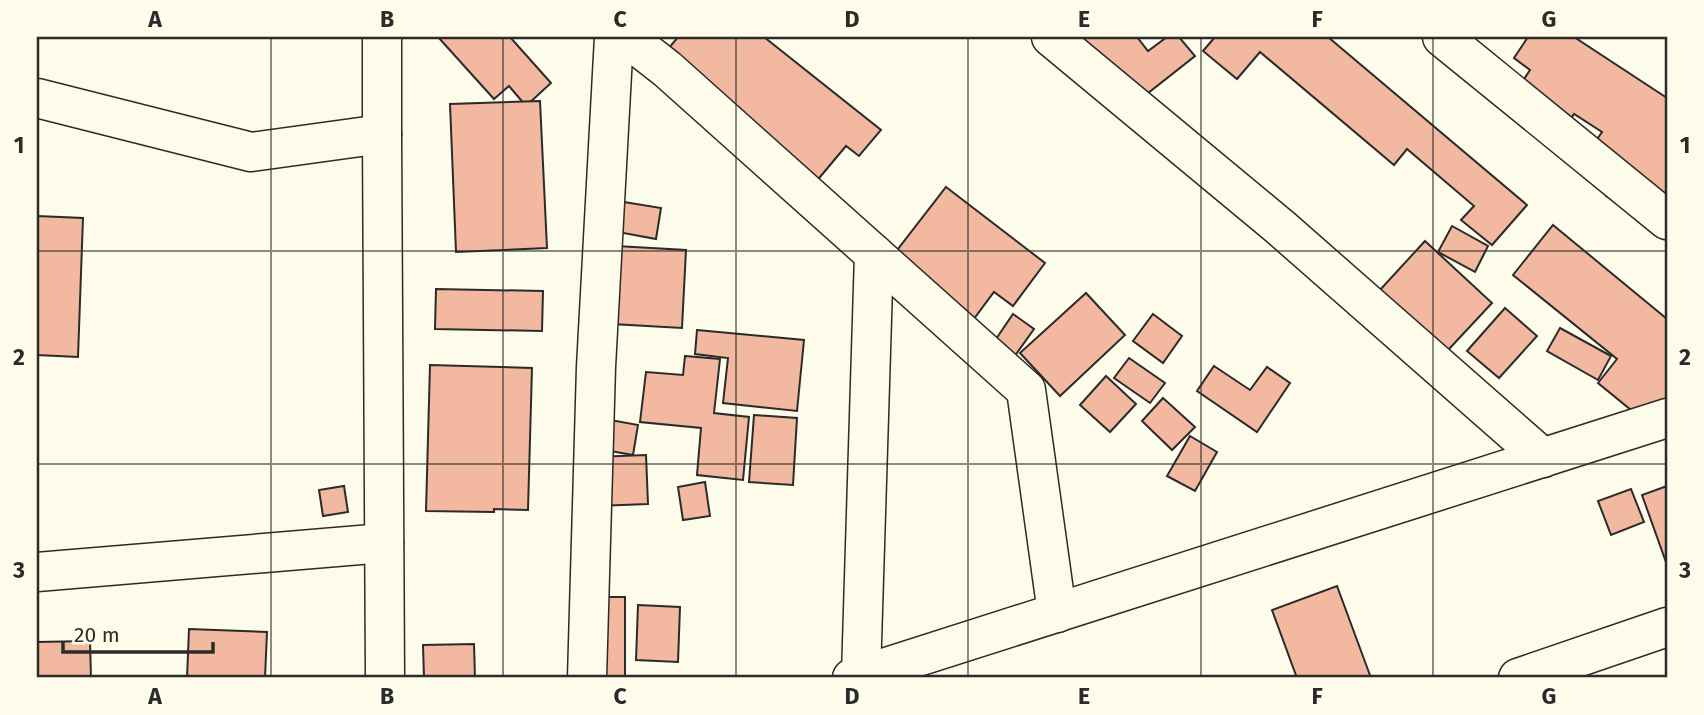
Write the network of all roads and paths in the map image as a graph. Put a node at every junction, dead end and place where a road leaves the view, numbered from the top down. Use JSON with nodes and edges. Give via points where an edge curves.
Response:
{"nodes":[{"id":1,"x":382,"y":37,"type":"edge"},
{"id":2,"x":614,"y":37,"type":"edge"},
{"id":3,"x":626,"y":37,"type":"edge"},
{"id":4,"x":1051,"y":37,"type":"edge"},
{"id":5,"x":1442,"y":37,"type":"edge"},
{"id":6,"x":37,"y":98,"type":"edge"},
{"id":7,"x":382,"y":134,"type":"junction"},
{"id":8,"x":1667,"y":220,"type":"edge"},
{"id":9,"x":874,"y":254,"type":"junction"},
{"id":10,"x":1667,"y":418,"type":"edge"},
{"id":11,"x":1543,"y":458,"type":"junction"},
{"id":12,"x":384,"y":543,"type":"junction"},
{"id":13,"x":37,"y":572,"type":"edge"},
{"id":14,"x":1057,"y":613,"type":"junction"},
{"id":15,"x":1667,"y":627,"type":"edge"},
{"id":16,"x":857,"y":677,"type":"edge"},
{"id":17,"x":385,"y":678,"type":"edge"},
{"id":18,"x":586,"y":678,"type":"edge"},
{"id":19,"x":1518,"y":678,"type":"edge"}],
"edges":[{"from":1,"to":7,"type":"street"},
{"from":2,"to":18,"type":"street","via":[[596,367]]},
{"from":3,"to":9,"type":"street"},
{"from":4,"to":11,"type":"street","via":[[1280,227]]},
{"from":5,"to":8,"type":"street"},
{"from":6,"to":7,"type":"street","via":[[251,152]]},
{"from":7,"to":12,"type":"street"},
{"from":9,"to":14,"type":"street","via":[[1026,390]]},
{"from":9,"to":16,"type":"street"},
{"from":10,"to":11,"type":"street"},
{"from":11,"to":14,"type":"street"},
{"from":12,"to":13,"type":"street"},
{"from":12,"to":17,"type":"street"},
{"from":14,"to":16,"type":"street"},
{"from":15,"to":19,"type":"street"}]}
